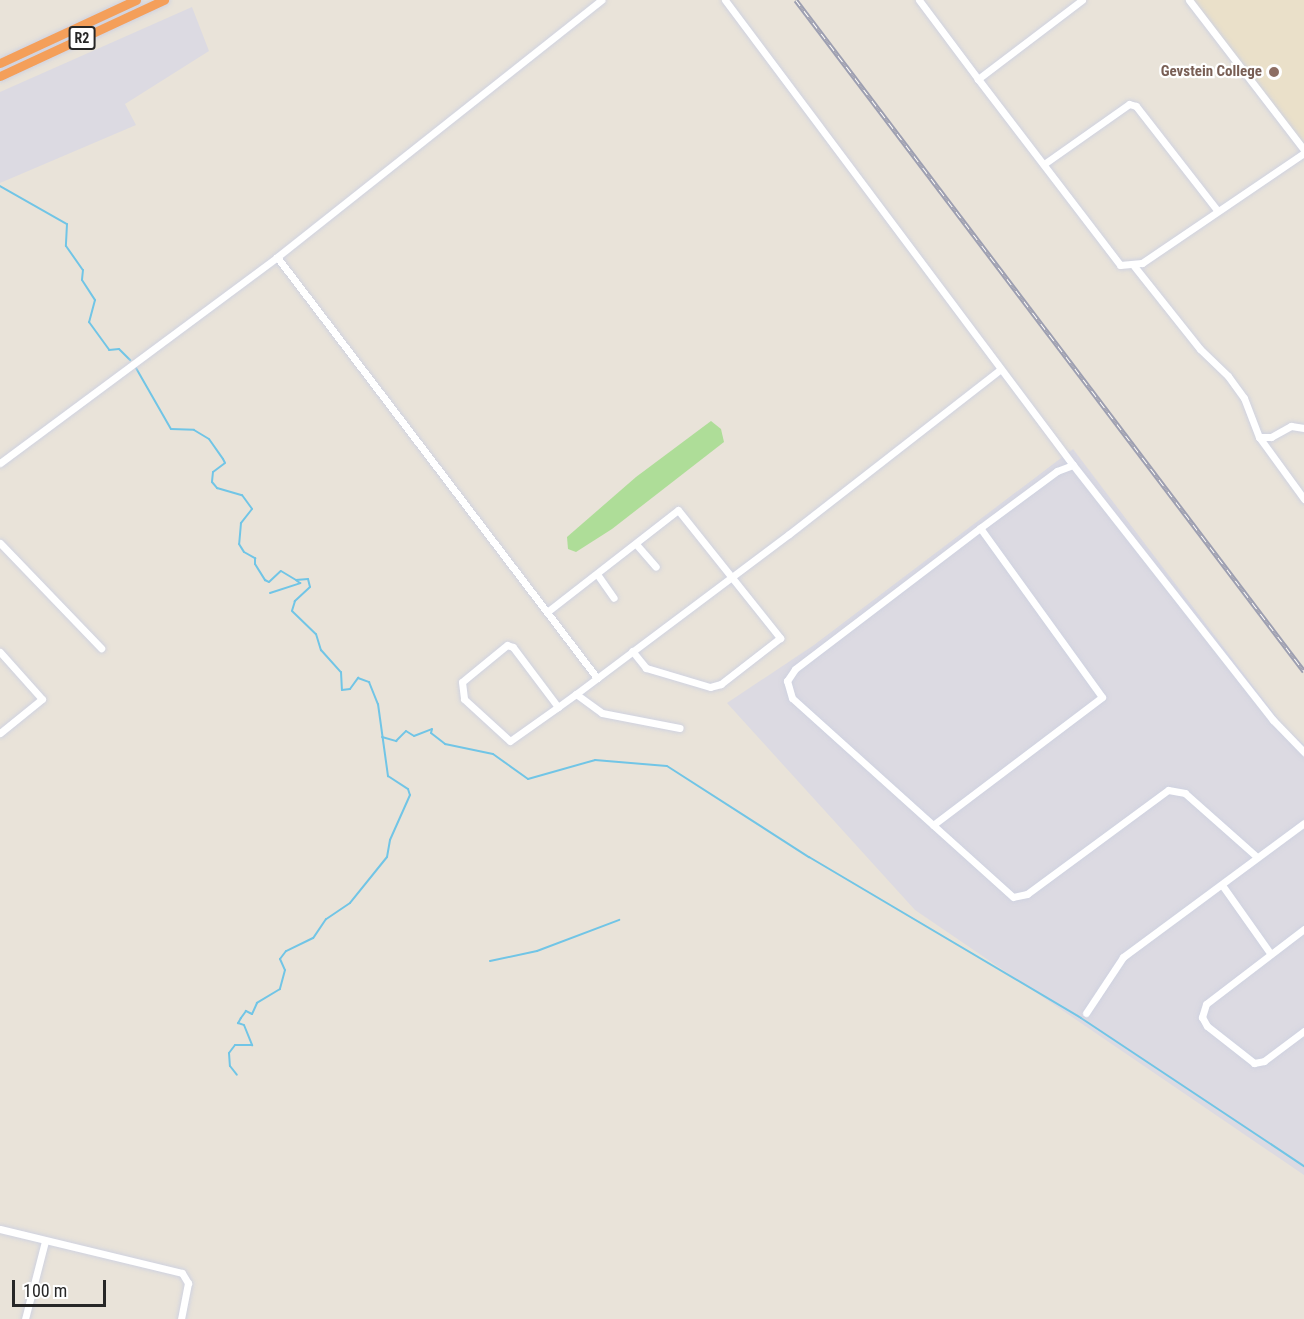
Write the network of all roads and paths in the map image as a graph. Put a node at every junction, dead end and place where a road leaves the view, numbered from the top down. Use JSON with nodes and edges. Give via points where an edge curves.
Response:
{"nodes":[{"id":1,"x":136,"y":0,"type":"edge"},
{"id":2,"x":164,"y":0,"type":"edge"},
{"id":3,"x":601,"y":0,"type":"edge"},
{"id":4,"x":724,"y":0,"type":"edge"},
{"id":5,"x":919,"y":0,"type":"edge"},
{"id":6,"x":1082,"y":0,"type":"edge"},
{"id":7,"x":1189,"y":0,"type":"edge"},
{"id":8,"x":151,"y":3,"type":"edge"},
{"id":9,"x":0,"y":63,"type":"edge"},
{"id":10,"x":0,"y":76,"type":"edge"},
{"id":11,"x":978,"y":79,"type":"junction"},
{"id":12,"x":1304,"y":152,"type":"edge"},
{"id":13,"x":1044,"y":164,"type":"junction"},
{"id":14,"x":1217,"y":210,"type":"junction"},
{"id":15,"x":277,"y":257,"type":"junction"},
{"id":16,"x":1134,"y":266,"type":"junction"},
{"id":17,"x":1000,"y":370,"type":"junction"},
{"id":18,"x":1304,"y":428,"type":"edge"},
{"id":19,"x":1259,"y":437,"type":"junction"},
{"id":20,"x":0,"y":463,"type":"edge"},
{"id":21,"x":1073,"y":465,"type":"junction"},
{"id":22,"x":1304,"y":499,"type":"edge"},
{"id":23,"x":980,"y":528,"type":"junction"},
{"id":24,"x":0,"y":543,"type":"edge"},
{"id":25,"x":636,"y":544,"type":"junction"},
{"id":26,"x":656,"y":567,"type":"dead end"},
{"id":27,"x":597,"y":574,"type":"junction"},
{"id":28,"x":732,"y":576,"type":"junction"},
{"id":29,"x":615,"y":597,"type":"dead end"},
{"id":30,"x":547,"y":612,"type":"junction"},
{"id":31,"x":101,"y":648,"type":"dead end"},
{"id":32,"x":632,"y":651,"type":"junction"},
{"id":33,"x":0,"y":652,"type":"edge"},
{"id":34,"x":597,"y":678,"type":"junction"},
{"id":35,"x":576,"y":694,"type":"junction"},
{"id":36,"x":558,"y":707,"type":"junction"},
{"id":37,"x":680,"y":728,"type":"dead end"},
{"id":38,"x":0,"y":733,"type":"edge"},
{"id":39,"x":1304,"y":752,"type":"edge"},
{"id":40,"x":1304,"y":823,"type":"edge"},
{"id":41,"x":933,"y":825,"type":"junction"},
{"id":42,"x":1257,"y":857,"type":"junction"},
{"id":43,"x":1222,"y":885,"type":"junction"},
{"id":44,"x":1304,"y":929,"type":"edge"},
{"id":45,"x":1270,"y":953,"type":"junction"},
{"id":46,"x":1086,"y":1013,"type":"dead end"},
{"id":47,"x":1304,"y":1031,"type":"edge"},
{"id":48,"x":0,"y":1229,"type":"edge"},
{"id":49,"x":45,"y":1241,"type":"junction"},
{"id":50,"x":26,"y":1319,"type":"edge"},
{"id":51,"x":181,"y":1319,"type":"edge"}],
"edges":[{"from":1,"to":9,"type":"highway","number":"R2"},
{"from":2,"to":8,"type":"highway","number":"R2"},
{"from":3,"to":15,"type":"street"},
{"from":4,"to":17,"type":"street"},
{"from":5,"to":11,"type":"street"},
{"from":6,"to":11,"type":"street"},
{"from":7,"to":12,"type":"street"},
{"from":8,"to":10,"type":"highway","number":"R2"},
{"from":11,"to":13,"type":"street"},
{"from":12,"to":14,"type":"street"},
{"from":13,"to":14,"type":"street","via":[[1129,104],[1136,106]]},
{"from":13,"to":16,"type":"street","via":[[1120,265]]},
{"from":14,"to":16,"type":"street"},
{"from":15,"to":20,"type":"street"},
{"from":15,"to":30,"type":"street"},
{"from":16,"to":19,"type":"street","via":[[1239,390]]},
{"from":17,"to":21,"type":"street"},
{"from":17,"to":28,"type":"street"},
{"from":18,"to":19,"type":"street","via":[[1291,426],[1271,437]]},
{"from":19,"to":22,"type":"street"},
{"from":21,"to":23,"type":"street","via":[[1057,471]]},
{"from":21,"to":39,"type":"street","via":[[1272,720]]},
{"from":23,"to":41,"type":"street","via":[[1102,697]]},
{"from":23,"to":41,"type":"street","via":[[795,669],[787,681],[792,698]]},
{"from":24,"to":31,"type":"street"},
{"from":25,"to":26,"type":"street"},
{"from":25,"to":27,"type":"street"},
{"from":25,"to":28,"type":"street","via":[[678,510]]},
{"from":27,"to":29,"type":"street"},
{"from":27,"to":30,"type":"street"},
{"from":28,"to":32,"type":"street"},
{"from":28,"to":32,"type":"street","via":[[779,633],[777,642],[721,684],[710,687],[646,668]]},
{"from":30,"to":34,"type":"street"},
{"from":32,"to":34,"type":"street"},
{"from":33,"to":38,"type":"street","via":[[42,699]]},
{"from":34,"to":35,"type":"street"},
{"from":35,"to":36,"type":"street"},
{"from":35,"to":37,"type":"street","via":[[602,713]]},
{"from":36,"to":36,"type":"street","via":[[510,741],[464,699],[462,682],[507,645],[513,647]]},
{"from":40,"to":42,"type":"street"},
{"from":41,"to":42,"type":"street","via":[[1013,897],[1027,894],[1168,790],[1185,794]]},
{"from":42,"to":43,"type":"street"},
{"from":43,"to":45,"type":"street"},
{"from":43,"to":46,"type":"street","via":[[1124,957]]},
{"from":44,"to":45,"type":"street"},
{"from":45,"to":47,"type":"street","via":[[1206,1004],[1202,1017],[1207,1026],[1254,1063],[1264,1061]]},
{"from":48,"to":49,"type":"street"},
{"from":49,"to":50,"type":"street"},
{"from":49,"to":51,"type":"street","via":[[182,1273],[188,1283]]}]}
